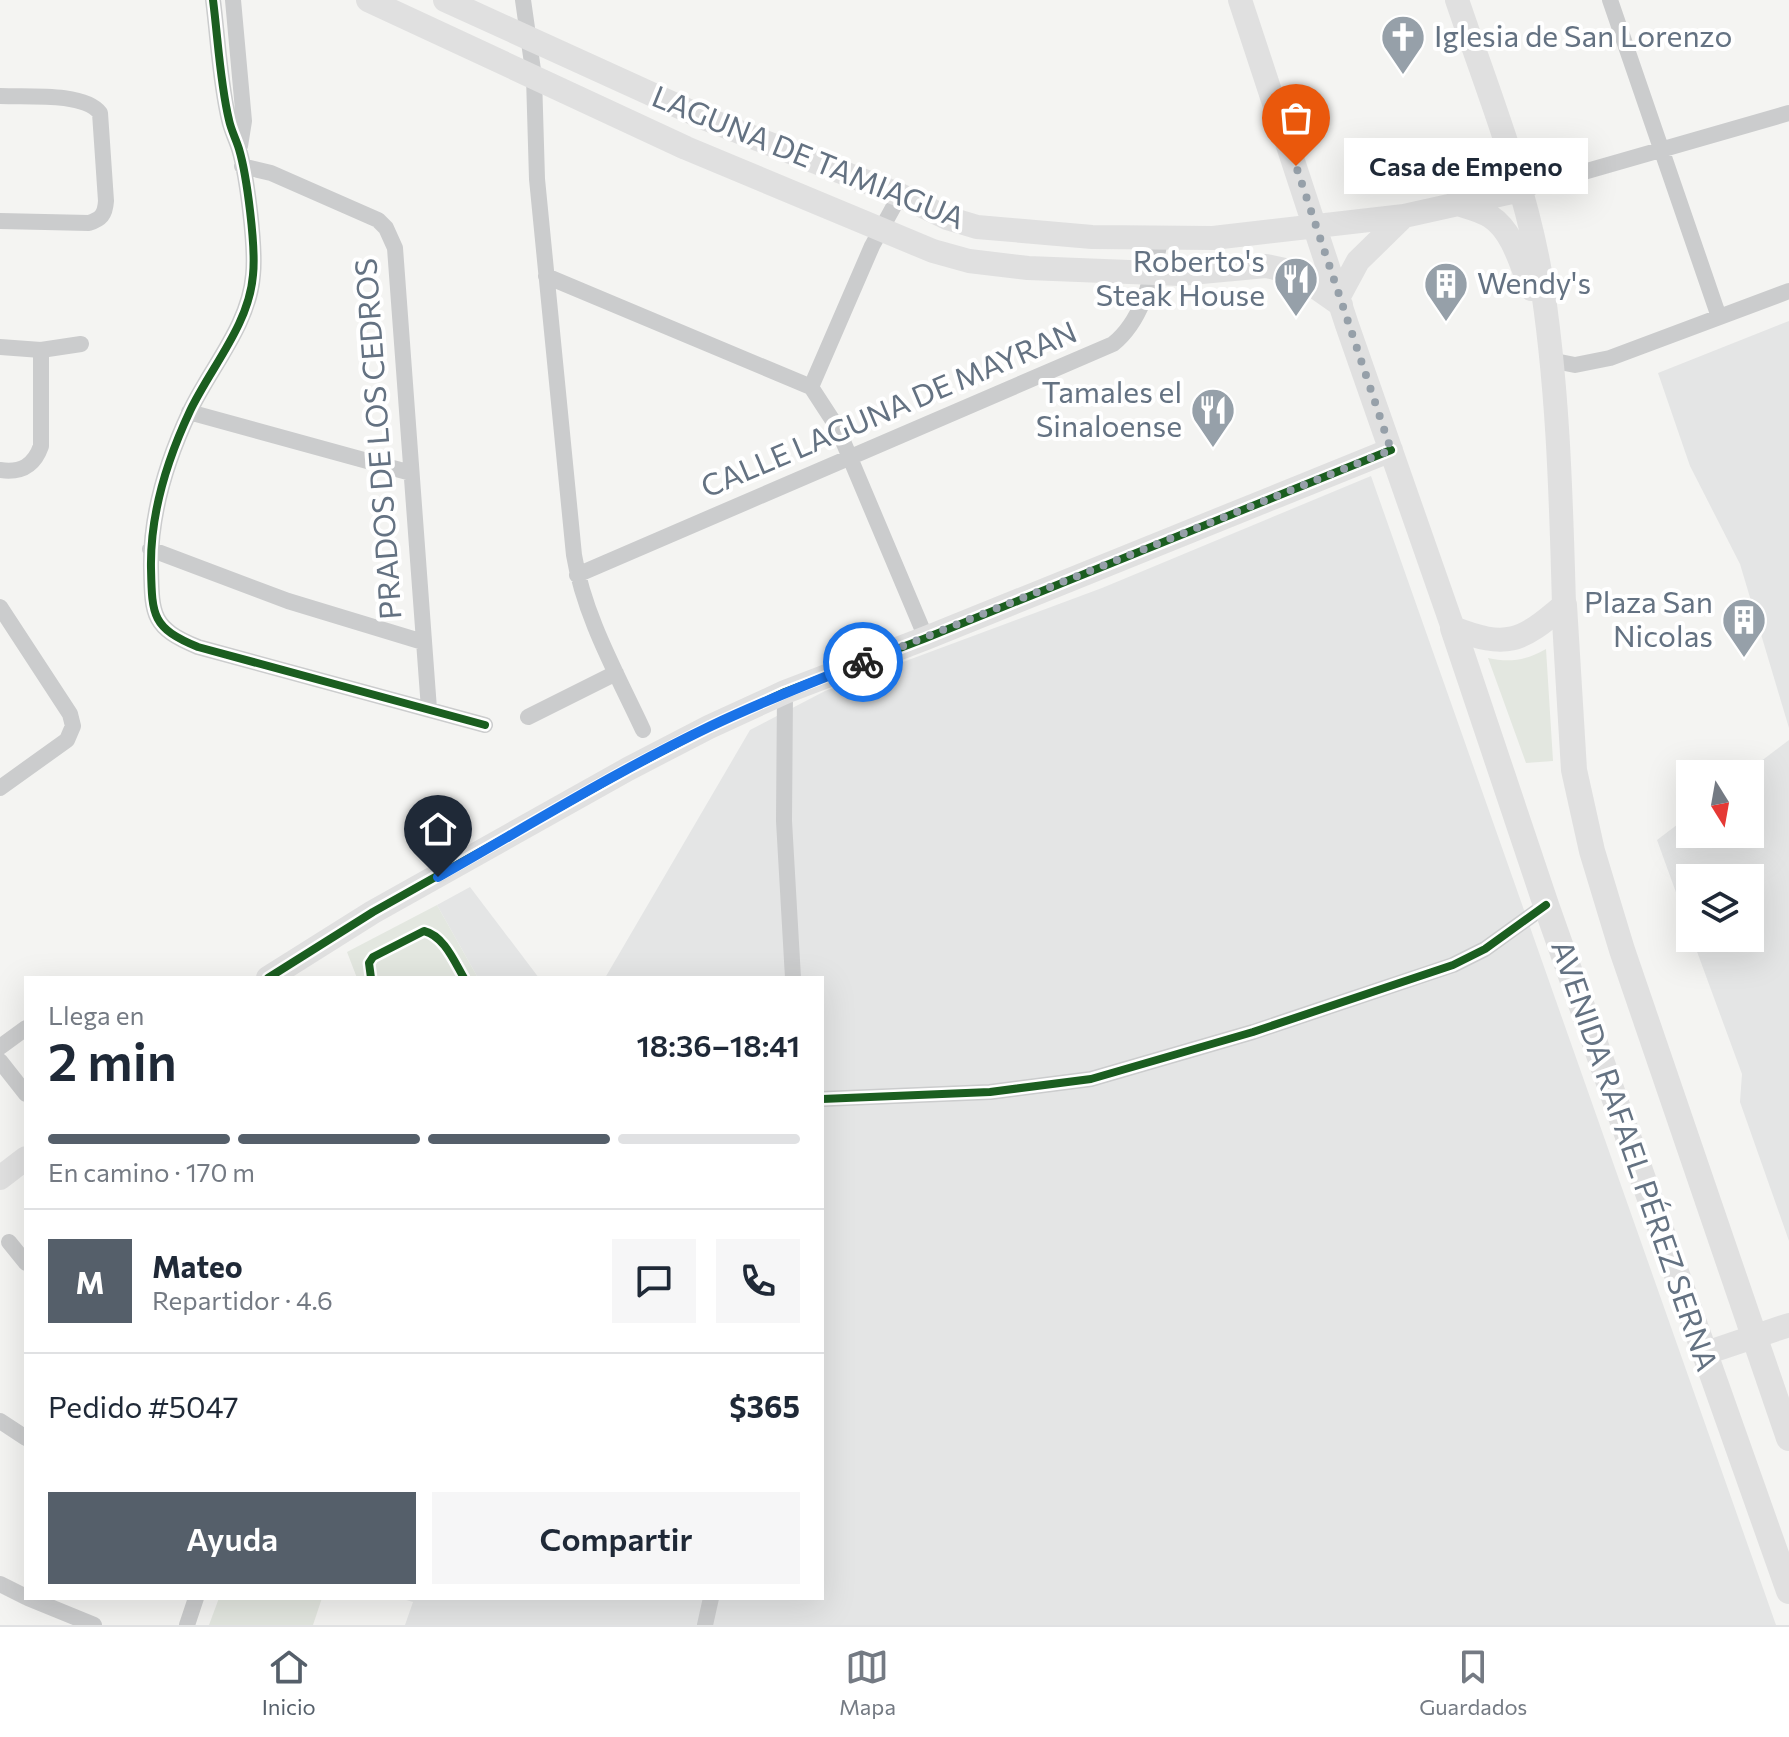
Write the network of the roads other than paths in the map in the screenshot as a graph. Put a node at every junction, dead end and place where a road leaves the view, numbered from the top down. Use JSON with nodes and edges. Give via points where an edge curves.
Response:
{"nodes":[{"id":1,"x":213,"y":0,"type":"edge"},
{"id":2,"x":233,"y":0,"type":"edge"},
{"id":3,"x":368,"y":0,"type":"edge"},
{"id":4,"x":445,"y":0,"type":"edge"},
{"id":5,"x":523,"y":0,"type":"edge"},
{"id":6,"x":1240,"y":0,"type":"edge"},
{"id":7,"x":1457,"y":0,"type":"edge"},
{"id":8,"x":1610,"y":0,"type":"edge"},
{"id":9,"x":528,"y":38,"type":"junction"},
{"id":10,"x":534,"y":77,"type":"junction"},
{"id":11,"x":0,"y":96,"type":"edge"},
{"id":12,"x":1789,"y":113,"type":"edge"},
{"id":13,"x":1660,"y":149,"type":"junction"},
{"id":14,"x":241,"y":158,"type":"junction"},
{"id":15,"x":1521,"y":190,"type":"junction"},
{"id":16,"x":900,"y":195,"type":"junction"},
{"id":17,"x":1461,"y":205,"type":"junction"},
{"id":18,"x":1404,"y":216,"type":"junction"},
{"id":19,"x":0,"y":221,"type":"edge"},
{"id":20,"x":1316,"y":226,"type":"junction"},
{"id":21,"x":880,"y":230,"type":"junction"},
{"id":22,"x":1161,"y":238,"type":"junction"},
{"id":23,"x":1153,"y":272,"type":"junction"},
{"id":24,"x":546,"y":276,"type":"junction"},
{"id":25,"x":1789,"y":291,"type":"edge"},
{"id":26,"x":1340,"y":301,"type":"junction"},
{"id":27,"x":1719,"y":317,"type":"junction"},
{"id":28,"x":1548,"y":328,"type":"junction"},
{"id":29,"x":81,"y":344,"type":"dead end"},
{"id":30,"x":0,"y":347,"type":"edge"},
{"id":31,"x":41,"y":350,"type":"junction"},
{"id":32,"x":1550,"y":360,"type":"junction"},
{"id":33,"x":811,"y":387,"type":"junction"},
{"id":34,"x":189,"y":412,"type":"junction"},
{"id":35,"x":1391,"y":450,"type":"junction"},
{"id":36,"x":850,"y":456,"type":"junction"},
{"id":37,"x":4,"y":471,"type":"edge"},
{"id":38,"x":411,"y":473,"type":"junction"},
{"id":39,"x":150,"y":549,"type":"junction"},
{"id":40,"x":577,"y":575,"type":"junction"},
{"id":41,"x":1564,"y":605,"type":"junction"},
{"id":42,"x":0,"y":607,"type":"edge"},
{"id":43,"x":1453,"y":628,"type":"junction"},
{"id":44,"x":926,"y":638,"type":"junction"},
{"id":45,"x":423,"y":642,"type":"junction"},
{"id":46,"x":616,"y":673,"type":"junction"},
{"id":47,"x":785,"y":692,"type":"junction"},
{"id":48,"x":429,"y":709,"type":"junction"},
{"id":49,"x":528,"y":717,"type":"dead end"},
{"id":50,"x":485,"y":725,"type":"dead end"},
{"id":51,"x":643,"y":730,"type":"dead end"},
{"id":52,"x":0,"y":788,"type":"edge"},
{"id":53,"x":1546,"y":905,"type":"junction"},
{"id":54,"x":271,"y":976,"type":"edge"},
{"id":55,"x":793,"y":976,"type":"edge"},
{"id":56,"x":24,"y":1029,"type":"edge"},
{"id":57,"x":0,"y":1047,"type":"edge"},
{"id":58,"x":0,"y":1061,"type":"edge"},
{"id":59,"x":24,"y":1091,"type":"edge"},
{"id":60,"x":824,"y":1099,"type":"edge"},
{"id":61,"x":24,"y":1160,"type":"edge"},
{"id":62,"x":0,"y":1178,"type":"edge"},
{"id":63,"x":9,"y":1242,"type":"dead end"},
{"id":64,"x":24,"y":1261,"type":"edge"},
{"id":65,"x":1789,"y":1325,"type":"edge"},
{"id":66,"x":1753,"y":1337,"type":"junction"},
{"id":67,"x":1703,"y":1354,"type":"junction"},
{"id":68,"x":0,"y":1421,"type":"edge"},
{"id":69,"x":24,"y":1437,"type":"edge"},
{"id":70,"x":1789,"y":1438,"type":"edge"},
{"id":71,"x":0,"y":1584,"type":"edge"},
{"id":72,"x":1789,"y":1591,"type":"edge"},
{"id":73,"x":24,"y":1596,"type":"edge"},
{"id":74,"x":32,"y":1600,"type":"edge"},
{"id":75,"x":195,"y":1600,"type":"edge"},
{"id":76,"x":711,"y":1600,"type":"edge"},
{"id":77,"x":94,"y":1625,"type":"edge"},
{"id":78,"x":187,"y":1625,"type":"edge"},
{"id":79,"x":705,"y":1625,"type":"edge"}],
"edges":[{"from":1,"to":14,"type":"street","via":[[229,121]]},
{"from":2,"to":14,"type":"street","via":[[244,121]]},
{"from":3,"to":10,"type":"main road","name":"LAGUNA DE TAMIAGUA"},
{"from":4,"to":9,"type":"main road","name":"LAGUNA DE TAMIAGUA"},
{"from":5,"to":9,"type":"street"},
{"from":6,"to":20,"type":"main road"},
{"from":7,"to":15,"type":"main road"},
{"from":8,"to":13,"type":"street"},
{"from":9,"to":10,"type":"street"},
{"from":9,"to":16,"type":"main road","name":"LAGUNA DE TAMIAGUA","via":[[704,118]]},
{"from":10,"to":21,"type":"main road","name":"LAGUNA DE TAMIAGUA"},
{"from":10,"to":24,"type":"street"},
{"from":11,"to":19,"type":"street","via":[[77,100],[96,108],[106,201],[100,219],[89,223]]},
{"from":12,"to":13,"type":"street"},
{"from":13,"to":15,"type":"street"},
{"from":13,"to":27,"type":"street"},
{"from":14,"to":34,"type":"street","via":[[254,258],[251,295]]},
{"from":14,"to":38,"type":"street","name":"PRADOS DE LOS CEDROS","via":[[365,213],[391,237]]},
{"from":15,"to":17,"type":"main road","name":"LAGUNA DE TAMIAGUA"},
{"from":15,"to":28,"type":"main road"},
{"from":16,"to":21,"type":"street"},
{"from":16,"to":22,"type":"main road","name":"LAGUNA DE TAMIAGUA","via":[[977,227]]},
{"from":17,"to":18,"type":"main road","name":"LAGUNA DE TAMIAGUA"},
{"from":17,"to":28,"type":"main road","via":[[1503,228]]},
{"from":18,"to":20,"type":"main road","name":"LAGUNA DE TAMIAGUA"},
{"from":18,"to":26,"type":"main road","via":[[1358,261]]},
{"from":20,"to":22,"type":"main road","name":"LAGUNA DE TAMIAGUA","via":[[1213,238]]},
{"from":20,"to":26,"type":"main road"},
{"from":21,"to":23,"type":"main road","name":"LAGUNA DE TAMIAGUA","via":[[969,261]]},
{"from":21,"to":33,"type":"street"},
{"from":22,"to":23,"type":"street","name":"CALLE LAGUNA DE MAYRAN"},
{"from":23,"to":26,"type":"main road","name":"LAGUNA DE TAMIAGUA","via":[[1266,266],[1294,272]]},
{"from":23,"to":36,"type":"street","name":"CALLE LAGUNA DE MAYRAN","via":[[1133,323],[1113,344]]},
{"from":24,"to":33,"type":"street"},
{"from":24,"to":40,"type":"street"},
{"from":25,"to":27,"type":"street"},
{"from":26,"to":35,"type":"main road"},
{"from":27,"to":32,"type":"street","via":[[1610,358],[1575,365]]},
{"from":28,"to":32,"type":"main road"},
{"from":29,"to":31,"type":"street"},
{"from":30,"to":31,"type":"street"},
{"from":31,"to":37,"type":"street","via":[[41,446],[34,462]]},
{"from":32,"to":41,"type":"main road"},
{"from":33,"to":36,"type":"street"},
{"from":34,"to":38,"type":"street"},
{"from":34,"to":39,"type":"street","via":[[156,503]]},
{"from":35,"to":43,"type":"main road"},
{"from":35,"to":44,"type":"main road"},
{"from":36,"to":40,"type":"street","name":"CALLE LAGUNA DE MAYRAN"},
{"from":36,"to":44,"type":"street"},
{"from":38,"to":45,"type":"street","name":"PRADOS DE LOS CEDROS"},
{"from":39,"to":45,"type":"street","via":[[288,601]]},
{"from":39,"to":48,"type":"street","via":[[154,611],[158,623],[180,640]]},
{"from":40,"to":46,"type":"street"},
{"from":41,"to":43,"type":"main road","via":[[1540,626],[1505,641]]},
{"from":41,"to":66,"type":"main road","name":"AVENIDA RAFAEL PÉREZ SERNA","via":[[1580,806],[1622,950]]},
{"from":42,"to":52,"type":"street","via":[[73,726],[67,740]]},
{"from":43,"to":53,"type":"main road","name":"AVENIDA RAFAEL PÉREZ SERNA"},
{"from":44,"to":47,"type":"main road"},
{"from":45,"to":48,"type":"street","name":"PRADOS DE LOS CEDROS"},
{"from":46,"to":49,"type":"street"},
{"from":46,"to":51,"type":"street"},
{"from":47,"to":54,"type":"main road","via":[[628,769],[373,912]]},
{"from":47,"to":55,"type":"street","via":[[784,821]]},
{"from":48,"to":50,"type":"street"},
{"from":53,"to":60,"type":"street","via":[[1453,965],[1267,1028],[1091,1079],[990,1092]]},
{"from":53,"to":67,"type":"main road","name":"AVENIDA RAFAEL PÉREZ SERNA"},
{"from":56,"to":57,"type":"street"},
{"from":58,"to":59,"type":"street"},
{"from":61,"to":62,"type":"main road"},
{"from":63,"to":64,"type":"street"},
{"from":65,"to":66,"type":"main road"},
{"from":66,"to":67,"type":"main road"},
{"from":66,"to":70,"type":"main road","name":"AVENIDA RAFAEL PÉREZ SERNA"},
{"from":67,"to":72,"type":"main road","name":"AVENIDA RAFAEL PÉREZ SERNA"},
{"from":68,"to":69,"type":"street"},
{"from":71,"to":73,"type":"street"},
{"from":74,"to":77,"type":"street"},
{"from":75,"to":78,"type":"street"},
{"from":76,"to":79,"type":"street"}]}
